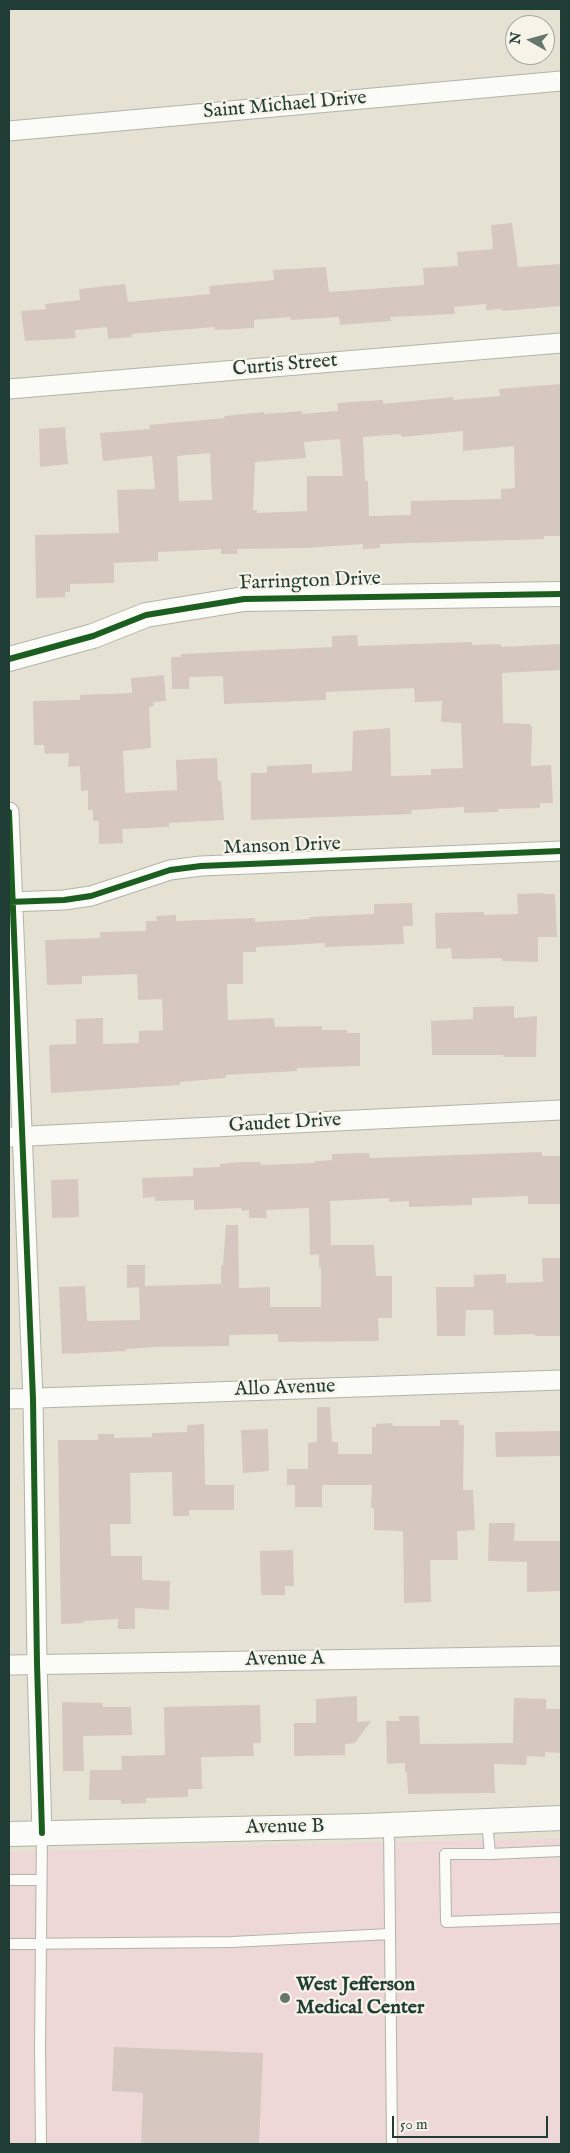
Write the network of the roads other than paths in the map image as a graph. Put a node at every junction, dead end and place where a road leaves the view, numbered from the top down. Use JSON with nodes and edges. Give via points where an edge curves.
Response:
{"nodes":[{"id":1,"x":561,"y":81,"type":"edge"},
{"id":2,"x":9,"y":131,"type":"edge"},
{"id":3,"x":561,"y":343,"type":"edge"},
{"id":4,"x":9,"y":389,"type":"edge"},
{"id":5,"x":561,"y":594,"type":"edge"},
{"id":6,"x":9,"y":659,"type":"edge"},
{"id":7,"x":9,"y":812,"type":"edge"},
{"id":8,"x":561,"y":851,"type":"edge"},
{"id":9,"x":10,"y":902,"type":"edge"},
{"id":10,"x":561,"y":1110,"type":"edge"},
{"id":11,"x":16,"y":1137,"type":"edge"},
{"id":12,"x":561,"y":1380,"type":"edge"},
{"id":13,"x":9,"y":1399,"type":"edge"},
{"id":14,"x":33,"y":1399,"type":"junction"},
{"id":15,"x":561,"y":1656,"type":"edge"},
{"id":16,"x":37,"y":1664,"type":"junction"},
{"id":17,"x":9,"y":1665,"type":"edge"},
{"id":18,"x":561,"y":1818,"type":"edge"},
{"id":19,"x":486,"y":1820,"type":"junction"},
{"id":20,"x":389,"y":1825,"type":"junction"},
{"id":21,"x":9,"y":1834,"type":"edge"},
{"id":22,"x":42,"y":1834,"type":"junction"},
{"id":23,"x":561,"y":1852,"type":"edge"},
{"id":24,"x":490,"y":1854,"type":"junction"},
{"id":25,"x":9,"y":1880,"type":"edge"},
{"id":26,"x":42,"y":1880,"type":"junction"},
{"id":27,"x":561,"y":1918,"type":"edge"},
{"id":28,"x":390,"y":1934,"type":"junction"},
{"id":29,"x":9,"y":1944,"type":"edge"},
{"id":30,"x":41,"y":1944,"type":"junction"},
{"id":31,"x":42,"y":2144,"type":"edge"},
{"id":32,"x":392,"y":2144,"type":"edge"}],
"edges":[{"from":1,"to":2,"type":"street","name":"Saint Michael Drive"},
{"from":3,"to":4,"type":"street","name":"Curtis Street"},
{"from":5,"to":6,"type":"street","name":"Farrington Drive","via":[[244,598],[146,614],[93,636]]},
{"from":7,"to":9,"type":"street"},
{"from":8,"to":9,"type":"street","name":"Manson Drive","via":[[201,866],[170,870],[91,896]]},
{"from":9,"to":11,"type":"street"},
{"from":10,"to":11,"type":"street","name":"Gaudet Drive"},
{"from":11,"to":14,"type":"street"},
{"from":12,"to":14,"type":"street","name":"Allo Avenue"},
{"from":13,"to":14,"type":"street","name":"Allo Avenue"},
{"from":14,"to":16,"type":"street"},
{"from":15,"to":16,"type":"street","name":"Avenue A"},
{"from":16,"to":17,"type":"street","name":"Avenue A"},
{"from":16,"to":22,"type":"street"},
{"from":18,"to":19,"type":"street","name":"Avenue B"},
{"from":19,"to":20,"type":"street","name":"Avenue B"},
{"from":19,"to":24,"type":"lane"},
{"from":20,"to":22,"type":"street","name":"Avenue B"},
{"from":20,"to":28,"type":"lane"},
{"from":21,"to":22,"type":"street","name":"Avenue B"},
{"from":22,"to":26,"type":"lane"},
{"from":23,"to":24,"type":"lane"},
{"from":24,"to":27,"type":"lane","via":[[445,1854],[446,1922]]},
{"from":25,"to":26,"type":"lane"},
{"from":26,"to":30,"type":"lane"},
{"from":28,"to":30,"type":"lane","via":[[232,1942]]},
{"from":28,"to":32,"type":"lane"},
{"from":29,"to":30,"type":"lane"},
{"from":30,"to":31,"type":"lane"}]}
